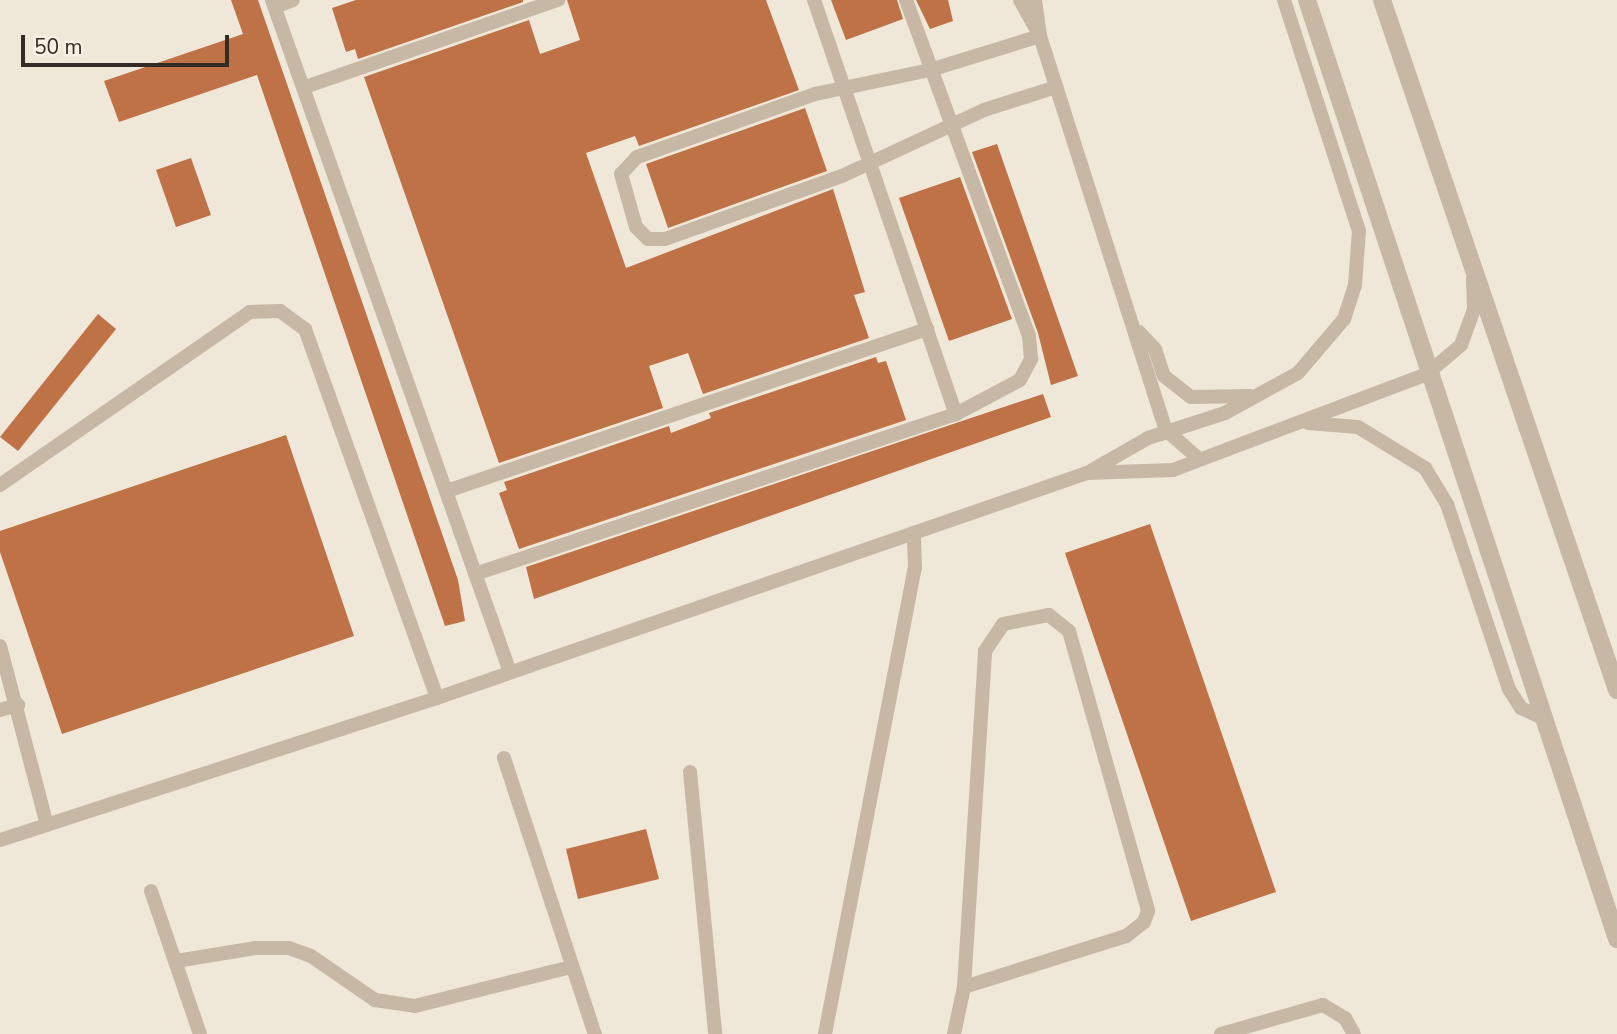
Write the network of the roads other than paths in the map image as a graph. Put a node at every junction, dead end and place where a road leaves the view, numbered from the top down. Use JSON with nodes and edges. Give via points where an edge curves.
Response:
{"nodes":[{"id":1,"x":293,"y":0,"type":"edge"},
{"id":2,"x":558,"y":0,"type":"edge"},
{"id":3,"x":814,"y":0,"type":"edge"},
{"id":4,"x":906,"y":0,"type":"edge"},
{"id":5,"x":1020,"y":0,"type":"edge"},
{"id":6,"x":1035,"y":0,"type":"edge"},
{"id":7,"x":1284,"y":0,"type":"edge"},
{"id":8,"x":1307,"y":0,"type":"edge"},
{"id":9,"x":1382,"y":0,"type":"edge"},
{"id":10,"x":273,"y":4,"type":"edge"},
{"id":11,"x":1040,"y":36,"type":"junction"},
{"id":12,"x":930,"y":70,"type":"junction"},
{"id":13,"x":305,"y":87,"type":"junction"},
{"id":14,"x":1056,"y":87,"type":"junction"},
{"id":15,"x":843,"y":88,"type":"junction"},
{"id":16,"x":949,"y":126,"type":"junction"},
{"id":17,"x":869,"y":164,"type":"junction"},
{"id":18,"x":1472,"y":266,"type":"junction"},
{"id":19,"x":927,"y":329,"type":"junction"},
{"id":20,"x":1139,"y":332,"type":"junction"},
{"id":21,"x":1427,"y":374,"type":"junction"},
{"id":22,"x":1253,"y":396,"type":"junction"},
{"id":23,"x":956,"y":414,"type":"junction"},
{"id":24,"x":1300,"y":423,"type":"junction"},
{"id":25,"x":1166,"y":430,"type":"junction"},
{"id":26,"x":1199,"y":459,"type":"junction"},
{"id":27,"x":1087,"y":473,"type":"junction"},
{"id":28,"x":0,"y":485,"type":"edge"},
{"id":29,"x":447,"y":491,"type":"junction"},
{"id":30,"x":915,"y":533,"type":"junction"},
{"id":31,"x":475,"y":574,"type":"junction"},
{"id":32,"x":0,"y":646,"type":"edge"},
{"id":33,"x":510,"y":673,"type":"junction"},
{"id":34,"x":1617,"y":690,"type":"edge"},
{"id":35,"x":437,"y":698,"type":"junction"},
{"id":36,"x":18,"y":705,"type":"junction"},
{"id":37,"x":0,"y":710,"type":"edge"},
{"id":38,"x":1542,"y":718,"type":"junction"},
{"id":39,"x":504,"y":758,"type":"dead end"},
{"id":40,"x":690,"y":772,"type":"dead end"},
{"id":41,"x":47,"y":825,"type":"junction"},
{"id":42,"x":0,"y":840,"type":"edge"},
{"id":43,"x":151,"y":891,"type":"dead end"},
{"id":44,"x":1617,"y":939,"type":"edge"},
{"id":45,"x":176,"y":961,"type":"junction"},
{"id":46,"x":572,"y":967,"type":"junction"},
{"id":47,"x":964,"y":987,"type":"junction"},
{"id":48,"x":1241,"y":1031,"type":"edge"},
{"id":49,"x":200,"y":1034,"type":"edge"},
{"id":50,"x":595,"y":1034,"type":"edge"},
{"id":51,"x":715,"y":1034,"type":"edge"},
{"id":52,"x":825,"y":1034,"type":"edge"},
{"id":53,"x":954,"y":1034,"type":"edge"},
{"id":54,"x":1221,"y":1034,"type":"edge"},
{"id":55,"x":1354,"y":1034,"type":"edge"}],
"edges":[{"from":1,"to":10,"type":"lane"},
{"from":2,"to":13,"type":"lane"},
{"from":3,"to":15,"type":"lane"},
{"from":4,"to":12,"type":"lane"},
{"from":5,"to":11,"type":"lane"},
{"from":6,"to":11,"type":"lane"},
{"from":7,"to":22,"type":"lane","via":[[1353,205],[1360,258],[1344,318],[1318,355],[1298,373]]},
{"from":8,"to":21,"type":"street"},
{"from":9,"to":18,"type":"street"},
{"from":10,"to":13,"type":"lane"},
{"from":11,"to":12,"type":"lane"},
{"from":11,"to":14,"type":"lane"},
{"from":12,"to":15,"type":"lane"},
{"from":12,"to":16,"type":"lane"},
{"from":13,"to":29,"type":"lane"},
{"from":14,"to":16,"type":"lane"},
{"from":14,"to":20,"type":"lane"},
{"from":15,"to":17,"type":"lane"},
{"from":15,"to":17,"type":"lane","via":[[629,160],[622,182],[636,227],[648,239],[665,240]]},
{"from":16,"to":17,"type":"lane"},
{"from":16,"to":23,"type":"lane","via":[[1031,348],[1020,380]]},
{"from":17,"to":19,"type":"lane"},
{"from":18,"to":21,"type":"lane","via":[[1474,309],[1461,345]]},
{"from":18,"to":34,"type":"street"},
{"from":19,"to":23,"type":"lane"},
{"from":19,"to":29,"type":"lane"},
{"from":20,"to":22,"type":"lane","via":[[1155,349],[1164,376],[1192,397]]},
{"from":20,"to":25,"type":"lane"},
{"from":21,"to":24,"type":"lane"},
{"from":21,"to":38,"type":"street"},
{"from":22,"to":25,"type":"lane","via":[[1225,413]]},
{"from":23,"to":31,"type":"lane"},
{"from":24,"to":26,"type":"lane"},
{"from":24,"to":38,"type":"lane","via":[[1358,427],[1425,468],[1447,504],[1514,700]]},
{"from":25,"to":26,"type":"lane"},
{"from":25,"to":27,"type":"lane"},
{"from":26,"to":27,"type":"lane","via":[[1155,474]]},
{"from":27,"to":30,"type":"lane"},
{"from":28,"to":35,"type":"lane","via":[[250,312],[280,311],[304,329]]},
{"from":29,"to":31,"type":"lane"},
{"from":30,"to":33,"type":"lane"},
{"from":30,"to":52,"type":"lane","via":[[915,566]]},
{"from":31,"to":33,"type":"lane"},
{"from":32,"to":36,"type":"lane"},
{"from":33,"to":35,"type":"lane"},
{"from":35,"to":41,"type":"lane"},
{"from":36,"to":37,"type":"lane"},
{"from":36,"to":41,"type":"lane"},
{"from":38,"to":44,"type":"street"},
{"from":39,"to":46,"type":"lane"},
{"from":40,"to":51,"type":"lane"},
{"from":41,"to":42,"type":"lane"},
{"from":43,"to":45,"type":"lane"},
{"from":45,"to":46,"type":"lane","via":[[254,947],[289,948],[311,956],[375,1000],[415,1006]]},
{"from":45,"to":49,"type":"lane"},
{"from":46,"to":50,"type":"lane"},
{"from":47,"to":47,"type":"lane","via":[[985,651],[1003,624],[1049,615],[1069,631],[1148,911],[1144,922],[1126,936]]},
{"from":47,"to":53,"type":"lane"},
{"from":48,"to":54,"type":"lane"},
{"from":48,"to":55,"type":"lane","via":[[1323,1005],[1345,1018]]}]}
